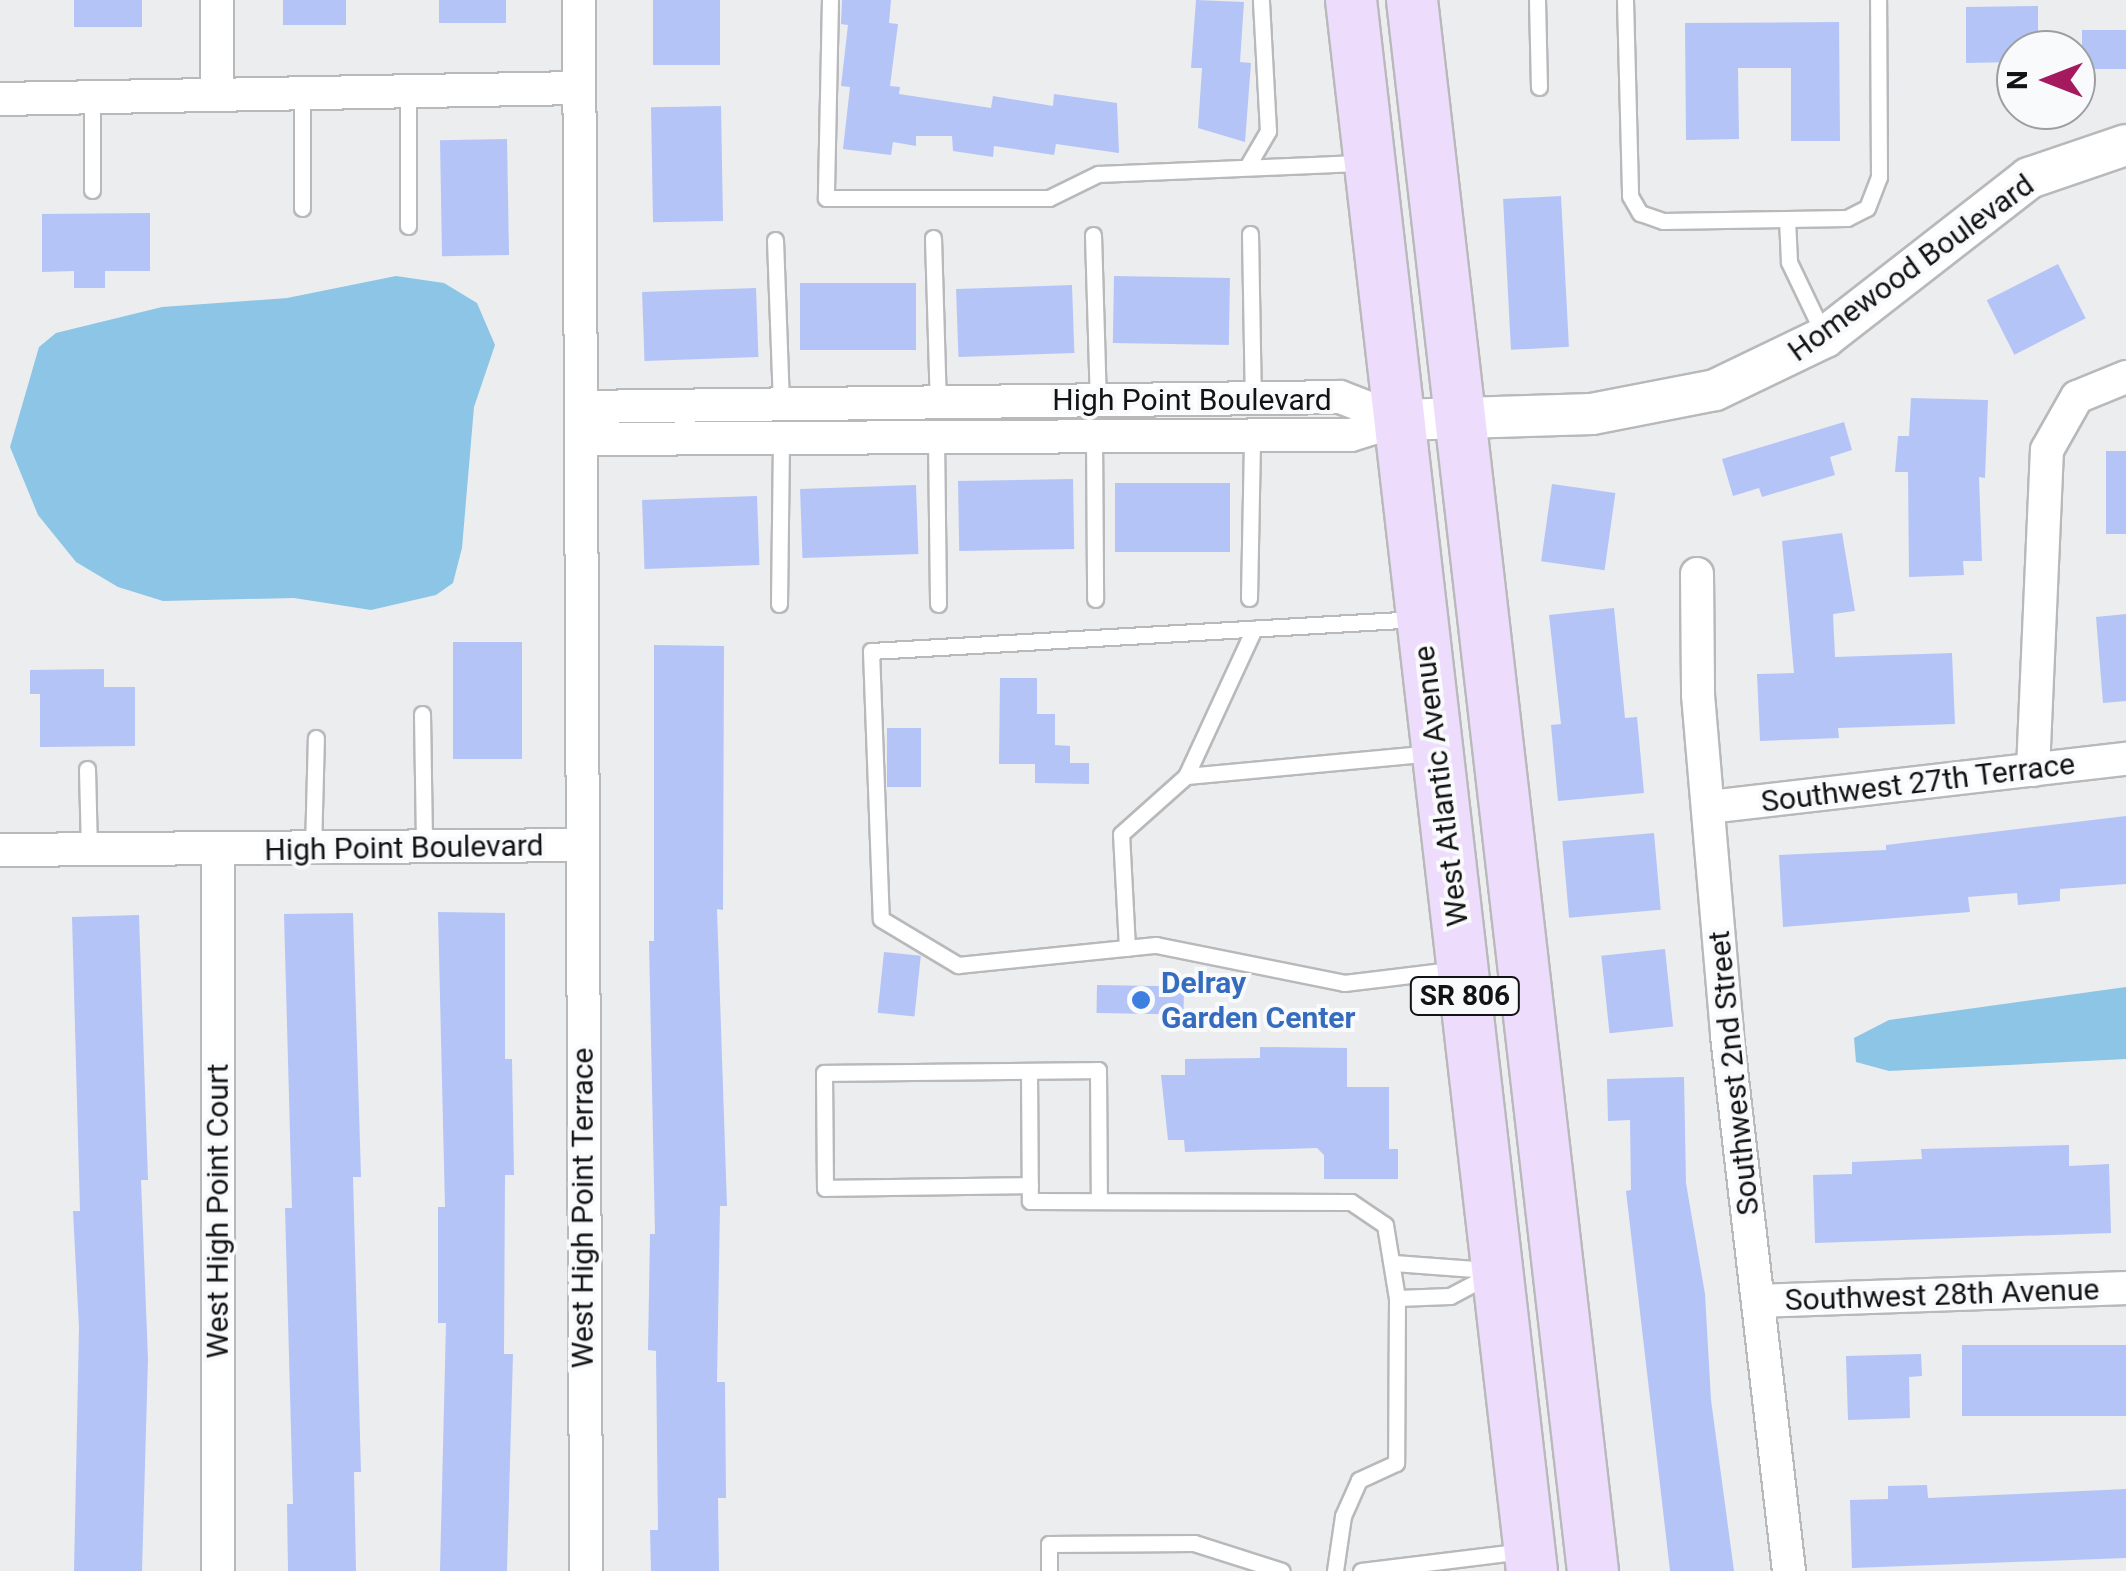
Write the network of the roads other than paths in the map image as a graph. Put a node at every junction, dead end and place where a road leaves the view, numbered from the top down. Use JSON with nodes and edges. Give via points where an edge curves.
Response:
{"nodes":[{"id":1,"x":216,"y":0,"type":"edge"},
{"id":2,"x":579,"y":0,"type":"edge"},
{"id":3,"x":830,"y":0,"type":"edge"},
{"id":4,"x":1261,"y":0,"type":"edge"},
{"id":5,"x":1350,"y":0,"type":"edge"},
{"id":6,"x":1412,"y":0,"type":"edge"},
{"id":7,"x":1537,"y":0,"type":"edge"},
{"id":8,"x":1625,"y":0,"type":"edge"},
{"id":9,"x":1878,"y":0,"type":"edge"},
{"id":10,"x":1538,"y":87,"type":"dead end"},
{"id":11,"x":579,"y":88,"type":"junction"},
{"id":12,"x":408,"y":90,"type":"junction"},
{"id":13,"x":302,"y":91,"type":"junction"},
{"id":14,"x":217,"y":92,"type":"junction"},
{"id":15,"x":92,"y":97,"type":"junction"},
{"id":16,"x":0,"y":99,"type":"edge"},
{"id":17,"x":2126,"y":146,"type":"edge"},
{"id":18,"x":1369,"y":163,"type":"junction"},
{"id":19,"x":1247,"y":167,"type":"junction"},
{"id":20,"x":92,"y":190,"type":"dead end"},
{"id":21,"x":302,"y":208,"type":"dead end"},
{"id":22,"x":1787,"y":219,"type":"junction"},
{"id":23,"x":408,"y":226,"type":"dead end"},
{"id":24,"x":1250,"y":234,"type":"dead end"},
{"id":25,"x":1093,"y":235,"type":"dead end"},
{"id":26,"x":933,"y":238,"type":"dead end"},
{"id":27,"x":775,"y":240,"type":"dead end"},
{"id":28,"x":1825,"y":337,"type":"junction"},
{"id":29,"x":2126,"y":377,"type":"edge"},
{"id":30,"x":1253,"y":398,"type":"junction"},
{"id":31,"x":1098,"y":400,"type":"junction"},
{"id":32,"x":938,"y":402,"type":"junction"},
{"id":33,"x":781,"y":404,"type":"junction"},
{"id":34,"x":1460,"y":417,"type":"junction"},
{"id":35,"x":1399,"y":420,"type":"junction"},
{"id":36,"x":581,"y":422,"type":"junction"},
{"id":37,"x":1252,"y":435,"type":"junction"},
{"id":38,"x":1094,"y":436,"type":"junction"},
{"id":39,"x":936,"y":437,"type":"junction"},
{"id":40,"x":781,"y":438,"type":"junction"},
{"id":41,"x":1696,"y":574,"type":"dead end"},
{"id":42,"x":1248,"y":598,"type":"dead end"},
{"id":43,"x":1095,"y":600,"type":"dead end"},
{"id":44,"x":779,"y":604,"type":"dead end"},
{"id":45,"x":938,"y":604,"type":"dead end"},
{"id":46,"x":1422,"y":619,"type":"junction"},
{"id":47,"x":1254,"y":629,"type":"junction"},
{"id":48,"x":422,"y":714,"type":"dead end"},
{"id":49,"x":316,"y":738,"type":"dead end"},
{"id":50,"x":1438,"y":753,"type":"junction"},
{"id":51,"x":2126,"y":759,"type":"edge"},
{"id":52,"x":87,"y":769,"type":"dead end"},
{"id":53,"x":2033,"y":770,"type":"junction"},
{"id":54,"x":1186,"y":776,"type":"junction"},
{"id":55,"x":1709,"y":807,"type":"junction"},
{"id":56,"x":581,"y":845,"type":"junction"},
{"id":57,"x":424,"y":847,"type":"junction"},
{"id":58,"x":313,"y":849,"type":"junction"},
{"id":59,"x":0,"y":850,"type":"edge"},
{"id":60,"x":88,"y":850,"type":"junction"},
{"id":61,"x":218,"y":850,"type":"junction"},
{"id":62,"x":1127,"y":948,"type":"junction"},
{"id":63,"x":1462,"y":969,"type":"junction"},
{"id":64,"x":1028,"y":1072,"type":"junction"},
{"id":65,"x":1030,"y":1185,"type":"junction"},
{"id":66,"x":1099,"y":1202,"type":"junction"},
{"id":67,"x":1394,"y":1263,"type":"junction"},
{"id":68,"x":1558,"y":1266,"type":"junction"},
{"id":69,"x":1497,"y":1271,"type":"junction"},
{"id":70,"x":2126,"y":1288,"type":"edge"},
{"id":71,"x":1397,"y":1298,"type":"junction"},
{"id":72,"x":1758,"y":1302,"type":"junction"},
{"id":73,"x":1531,"y":1561,"type":"edge"},
{"id":74,"x":218,"y":1571,"type":"edge"},
{"id":75,"x":586,"y":1571,"type":"edge"},
{"id":76,"x":1049,"y":1571,"type":"edge"},
{"id":77,"x":1282,"y":1571,"type":"edge"},
{"id":78,"x":1336,"y":1571,"type":"edge"},
{"id":79,"x":1361,"y":1571,"type":"edge"},
{"id":80,"x":1593,"y":1571,"type":"edge"},
{"id":81,"x":1789,"y":1571,"type":"edge"}],
"edges":[{"from":1,"to":14,"type":"street"},
{"from":2,"to":11,"type":"street","name":"High Point Boulevard"},
{"from":3,"to":19,"type":"lane","via":[[826,198],[1049,198],[1098,174]]},
{"from":4,"to":19,"type":"lane","via":[[1268,131]]},
{"from":5,"to":18,"type":"main road","name":"West Atlantic Avenue","number":"SR 806"},
{"from":6,"to":34,"type":"main road","name":"West Atlantic Avenue","number":"SR 806"},
{"from":7,"to":10,"type":"lane"},
{"from":8,"to":22,"type":"lane","via":[[1634,205],[1658,221]]},
{"from":9,"to":22,"type":"lane","via":[[1874,199],[1847,218]]},
{"from":11,"to":12,"type":"street"},
{"from":11,"to":36,"type":"street","name":"High Point Boulevard"},
{"from":12,"to":13,"type":"street"},
{"from":12,"to":23,"type":"lane"},
{"from":13,"to":14,"type":"street"},
{"from":13,"to":21,"type":"lane"},
{"from":14,"to":15,"type":"street"},
{"from":15,"to":16,"type":"street"},
{"from":15,"to":20,"type":"lane"},
{"from":17,"to":28,"type":"street","name":"Homewood Boulevard","via":[[2029,178]]},
{"from":18,"to":19,"type":"lane"},
{"from":18,"to":35,"type":"main road","name":"West Atlantic Avenue","number":"SR 806"},
{"from":22,"to":28,"type":"lane","via":[[1789,262]]},
{"from":24,"to":30,"type":"lane"},
{"from":25,"to":31,"type":"lane"},
{"from":26,"to":32,"type":"lane"},
{"from":27,"to":33,"type":"lane"},
{"from":28,"to":34,"type":"street","name":"Homewood Boulevard","via":[[1771,368],[1655,406]]},
{"from":29,"to":53,"type":"street","via":[[2077,397],[2052,430]]},
{"from":30,"to":31,"type":"street","name":"High Point Boulevard"},
{"from":30,"to":35,"type":"street","name":"High Point Boulevard","via":[[1340,397]]},
{"from":31,"to":32,"type":"street","name":"High Point Boulevard"},
{"from":32,"to":33,"type":"street","name":"High Point Boulevard"},
{"from":33,"to":36,"type":"street","name":"High Point Boulevard"},
{"from":34,"to":35,"type":"street","name":"Homewood Boulevard"},
{"from":34,"to":68,"type":"main road","name":"West Atlantic Avenue","number":"SR 806"},
{"from":35,"to":37,"type":"street","name":"High Point Boulevard","via":[[1351,435]]},
{"from":35,"to":46,"type":"main road","name":"West Atlantic Avenue","number":"SR 806"},
{"from":36,"to":40,"type":"street","name":"High Point Boulevard"},
{"from":36,"to":56,"type":"street","name":"High Point Boulevard"},
{"from":37,"to":38,"type":"street","name":"High Point Boulevard"},
{"from":37,"to":42,"type":"lane"},
{"from":38,"to":39,"type":"street","name":"High Point Boulevard"},
{"from":38,"to":43,"type":"lane"},
{"from":39,"to":40,"type":"street","name":"High Point Boulevard"},
{"from":39,"to":45,"type":"lane"},
{"from":40,"to":44,"type":"lane"},
{"from":41,"to":55,"type":"street","name":"Southwest 2nd Street"},
{"from":46,"to":47,"type":"lane"},
{"from":46,"to":50,"type":"main road","name":"West Atlantic Avenue","number":"SR 806"},
{"from":47,"to":54,"type":"lane"},
{"from":47,"to":62,"type":"lane","via":[[870,651],[881,918],[958,965]]},
{"from":48,"to":57,"type":"lane"},
{"from":49,"to":58,"type":"lane"},
{"from":50,"to":54,"type":"lane"},
{"from":50,"to":63,"type":"main road","name":"West Atlantic Avenue","number":"SR 806"},
{"from":51,"to":53,"type":"street","name":"Southwest 27th Terrace"},
{"from":52,"to":60,"type":"lane"},
{"from":53,"to":55,"type":"street","name":"Southwest 27th Terrace"},
{"from":54,"to":62,"type":"lane","via":[[1121,834]]},
{"from":55,"to":72,"type":"street","name":"Southwest 2nd Street"},
{"from":56,"to":57,"type":"street","name":"High Point Boulevard"},
{"from":56,"to":75,"type":"street","name":"West High Point Terrace"},
{"from":57,"to":58,"type":"street","name":"High Point Boulevard"},
{"from":58,"to":61,"type":"street","name":"High Point Boulevard"},
{"from":59,"to":60,"type":"street","name":"High Point Boulevard"},
{"from":60,"to":61,"type":"street","name":"High Point Boulevard"},
{"from":61,"to":74,"type":"street","name":"West High Point Court"},
{"from":62,"to":63,"type":"lane","via":[[1156,946],[1344,984]]},
{"from":63,"to":69,"type":"main road","name":"West Atlantic Avenue","number":"SR 806"},
{"from":64,"to":65,"type":"lane"},
{"from":64,"to":65,"type":"lane","via":[[824,1074],[825,1188]]},
{"from":64,"to":66,"type":"lane","via":[[1098,1070]]},
{"from":65,"to":66,"type":"lane","via":[[1030,1202]]},
{"from":66,"to":67,"type":"lane","via":[[1351,1202],[1385,1225]]},
{"from":67,"to":69,"type":"lane"},
{"from":67,"to":71,"type":"lane"},
{"from":68,"to":69,"type":"main road"},
{"from":68,"to":80,"type":"main road","name":"West Atlantic Avenue","number":"SR 806"},
{"from":69,"to":71,"type":"lane","via":[[1450,1296]]},
{"from":69,"to":73,"type":"main road","name":"West Atlantic Avenue","number":"SR 806"},
{"from":70,"to":72,"type":"street","name":"Southwest 28th Avenue"},
{"from":71,"to":78,"type":"lane","via":[[1396,1463],[1359,1480],[1343,1516]]},
{"from":72,"to":81,"type":"street","name":"Southwest 2nd Street"},
{"from":73,"to":79,"type":"lane"},
{"from":76,"to":77,"type":"lane","via":[[1049,1544],[1194,1543]]}]}
